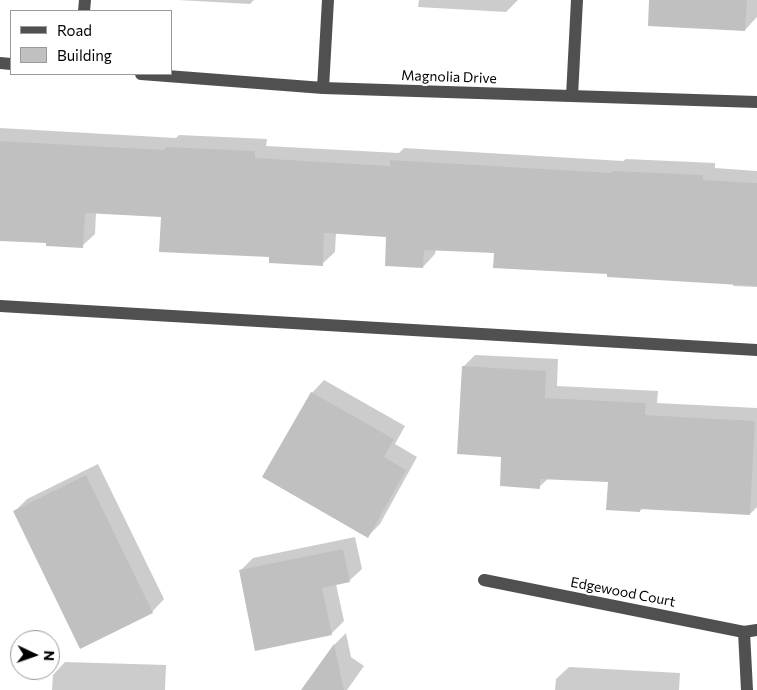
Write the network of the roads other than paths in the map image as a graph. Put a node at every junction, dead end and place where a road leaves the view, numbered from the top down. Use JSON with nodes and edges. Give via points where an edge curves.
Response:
{"nodes":[{"id":1,"x":328,"y":0,"type":"edge"},
{"id":2,"x":578,"y":0,"type":"edge"},
{"id":3,"x":154,"y":75,"type":"edge"},
{"id":4,"x":323,"y":88,"type":"junction"},
{"id":5,"x":572,"y":96,"type":"junction"},
{"id":6,"x":757,"y":102,"type":"edge"},
{"id":7,"x":0,"y":306,"type":"edge"},
{"id":8,"x":757,"y":350,"type":"edge"},
{"id":9,"x":484,"y":580,"type":"dead end"},
{"id":10,"x":751,"y":631,"type":"edge"},
{"id":11,"x":747,"y":690,"type":"edge"}],
"edges":[{"from":1,"to":4,"type":"street"},
{"from":2,"to":5,"type":"street"},
{"from":3,"to":4,"type":"street","name":"Magnolia Drive"},
{"from":4,"to":5,"type":"street","name":"Magnolia Drive"},
{"from":5,"to":6,"type":"street","name":"Magnolia Drive"},
{"from":7,"to":8,"type":"street"},
{"from":9,"to":10,"type":"street","name":"Edgewood Court"},
{"from":10,"to":11,"type":"street"}]}
